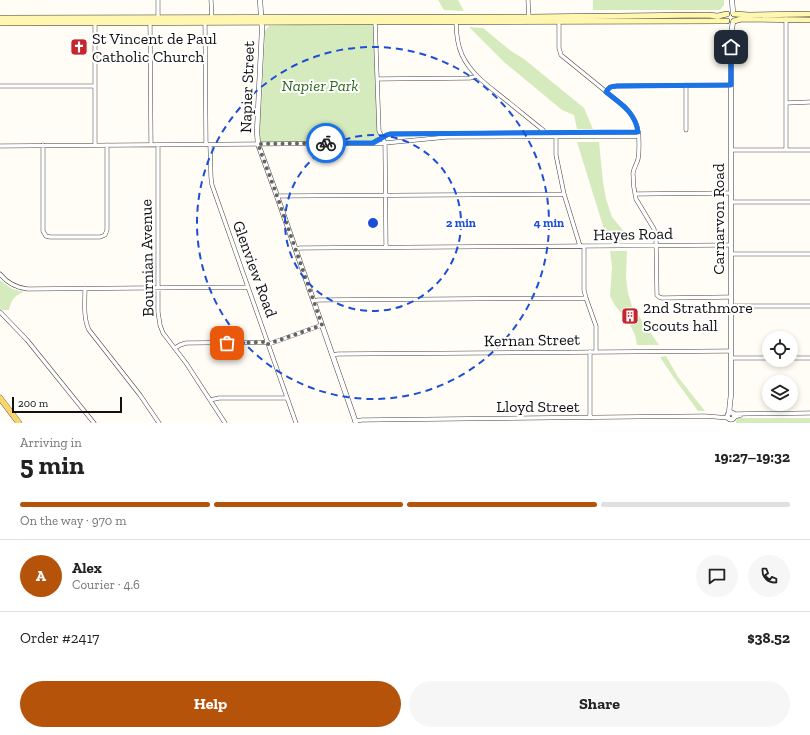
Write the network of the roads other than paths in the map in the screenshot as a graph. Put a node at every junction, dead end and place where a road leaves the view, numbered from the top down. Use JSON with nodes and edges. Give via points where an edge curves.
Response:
{"nodes":[{"id":1,"x":158,"y":0,"type":"edge"},
{"id":2,"x":211,"y":0,"type":"edge"},
{"id":3,"x":260,"y":0,"type":"edge"},
{"id":4,"x":528,"y":0,"type":"edge"},
{"id":5,"x":732,"y":0,"type":"edge"},
{"id":6,"x":731,"y":14,"type":"junction"},
{"id":7,"x":808,"y":14,"type":"edge"},
{"id":8,"x":786,"y":17,"type":"junction"},
{"id":9,"x":0,"y":18,"type":"edge"},
{"id":10,"x":676,"y":18,"type":"junction"},
{"id":11,"x":456,"y":19,"type":"junction"},
{"id":12,"x":528,"y":19,"type":"junction"},
{"id":13,"x":558,"y":19,"type":"junction"},
{"id":14,"x":95,"y":20,"type":"junction"},
{"id":15,"x":150,"y":20,"type":"junction"},
{"id":16,"x":158,"y":20,"type":"junction"},
{"id":17,"x":205,"y":20,"type":"junction"},
{"id":18,"x":212,"y":20,"type":"junction"},
{"id":19,"x":261,"y":20,"type":"junction"},
{"id":20,"x":375,"y":20,"type":"junction"},
{"id":21,"x":810,"y":20,"type":"edge"},
{"id":22,"x":731,"y":21,"type":"junction"},
{"id":23,"x":0,"y":22,"type":"edge"},
{"id":24,"x":473,"y":72,"type":"junction"},
{"id":25,"x":477,"y":76,"type":"junction"},
{"id":26,"x":465,"y":78,"type":"junction"},
{"id":27,"x":377,"y":79,"type":"junction"},
{"id":28,"x":686,"y":85,"type":"junction"},
{"id":29,"x":731,"y":85,"type":"junction"},
{"id":30,"x":0,"y":86,"type":"edge"},
{"id":31,"x":95,"y":86,"type":"junction"},
{"id":32,"x":606,"y":92,"type":"junction"},
{"id":33,"x":810,"y":102,"type":"edge"},
{"id":34,"x":786,"y":103,"type":"junction"},
{"id":35,"x":531,"y":120,"type":"junction"},
{"id":36,"x":686,"y":130,"type":"dead end"},
{"id":37,"x":525,"y":132,"type":"junction"},
{"id":38,"x":556,"y":132,"type":"junction"},
{"id":39,"x":638,"y":132,"type":"junction"},
{"id":40,"x":602,"y":134,"type":"junction"},
{"id":41,"x":545,"y":135,"type":"junction"},
{"id":42,"x":639,"y":136,"type":"junction"},
{"id":43,"x":556,"y":137,"type":"junction"},
{"id":44,"x":382,"y":138,"type":"junction"},
{"id":45,"x":373,"y":143,"type":"junction"},
{"id":46,"x":385,"y":143,"type":"junction"},
{"id":47,"x":258,"y":144,"type":"junction"},
{"id":48,"x":43,"y":145,"type":"junction"},
{"id":49,"x":95,"y":145,"type":"junction"},
{"id":50,"x":107,"y":145,"type":"junction"},
{"id":51,"x":151,"y":145,"type":"junction"},
{"id":52,"x":158,"y":145,"type":"junction"},
{"id":53,"x":208,"y":145,"type":"junction"},
{"id":54,"x":0,"y":146,"type":"edge"},
{"id":55,"x":731,"y":150,"type":"junction"},
{"id":56,"x":786,"y":150,"type":"junction"},
{"id":57,"x":810,"y":150,"type":"edge"},
{"id":58,"x":731,"y":192,"type":"junction"},
{"id":59,"x":564,"y":194,"type":"junction"},
{"id":60,"x":635,"y":194,"type":"junction"},
{"id":61,"x":386,"y":195,"type":"junction"},
{"id":62,"x":277,"y":196,"type":"junction"},
{"id":63,"x":731,"y":202,"type":"junction"},
{"id":64,"x":810,"y":202,"type":"edge"},
{"id":65,"x":656,"y":245,"type":"junction"},
{"id":66,"x":731,"y":245,"type":"junction"},
{"id":67,"x":582,"y":246,"type":"junction"},
{"id":68,"x":386,"y":247,"type":"junction"},
{"id":69,"x":296,"y":249,"type":"junction"},
{"id":70,"x":731,"y":254,"type":"junction"},
{"id":71,"x":810,"y":254,"type":"edge"},
{"id":72,"x":0,"y":274,"type":"edge"},
{"id":73,"x":248,"y":287,"type":"junction"},
{"id":74,"x":85,"y":288,"type":"junction"},
{"id":75,"x":158,"y":288,"type":"junction"},
{"id":76,"x":731,"y":297,"type":"junction"},
{"id":77,"x":586,"y":298,"type":"junction"},
{"id":78,"x":314,"y":301,"type":"junction"},
{"id":79,"x":731,"y":306,"type":"junction"},
{"id":80,"x":810,"y":306,"type":"edge"},
{"id":81,"x":0,"y":312,"type":"edge"},
{"id":82,"x":322,"y":325,"type":"junction"},
{"id":83,"x":268,"y":343,"type":"junction"},
{"id":84,"x":175,"y":348,"type":"junction"},
{"id":85,"x":731,"y":351,"type":"junction"},
{"id":86,"x":590,"y":352,"type":"junction"},
{"id":87,"x":596,"y":352,"type":"junction"},
{"id":88,"x":332,"y":355,"type":"junction"},
{"id":89,"x":731,"y":358,"type":"junction"},
{"id":90,"x":762,"y":358,"type":"edge"},
{"id":91,"x":798,"y":358,"type":"edge"},
{"id":92,"x":810,"y":358,"type":"edge"},
{"id":93,"x":0,"y":398,"type":"edge"},
{"id":94,"x":287,"y":398,"type":"junction"},
{"id":95,"x":210,"y":400,"type":"junction"},
{"id":96,"x":810,"y":413,"type":"edge"},
{"id":97,"x":731,"y":417,"type":"edge"},
{"id":98,"x":589,"y":418,"type":"junction"},
{"id":99,"x":356,"y":422,"type":"edge"},
{"id":100,"x":19,"y":423,"type":"edge"},
{"id":101,"x":94,"y":423,"type":"edge"},
{"id":102,"x":159,"y":423,"type":"edge"},
{"id":103,"x":226,"y":423,"type":"edge"},
{"id":104,"x":296,"y":423,"type":"edge"},
{"id":105,"x":589,"y":423,"type":"edge"}],
"edges":[{"from":1,"to":16,"type":"street"},
{"from":2,"to":18,"type":"street"},
{"from":3,"to":19,"type":"street","name":"Napier Street"},
{"from":4,"to":12,"type":"street"},
{"from":5,"to":6,"type":"street"},
{"from":6,"to":8,"type":"main road"},
{"from":6,"to":10,"type":"main road"},
{"from":6,"to":22,"type":"main road","via":[[736,18]]},
{"from":6,"to":22,"type":"main road","via":[[726,18]]},
{"from":7,"to":8,"type":"main road"},
{"from":8,"to":21,"type":"main road"},
{"from":8,"to":22,"type":"main road"},
{"from":8,"to":34,"type":"street"},
{"from":9,"to":14,"type":"main road"},
{"from":10,"to":13,"type":"main road"},
{"from":10,"to":22,"type":"main road"},
{"from":11,"to":12,"type":"main road"},
{"from":11,"to":20,"type":"main road"},
{"from":11,"to":24,"type":"street","via":[[459,47]]},
{"from":12,"to":13,"type":"main road"},
{"from":13,"to":32,"type":"street","via":[[561,55]]},
{"from":14,"to":15,"type":"main road"},
{"from":14,"to":23,"type":"main road"},
{"from":14,"to":31,"type":"street"},
{"from":15,"to":16,"type":"main road"},
{"from":15,"to":51,"type":"street"},
{"from":16,"to":17,"type":"main road"},
{"from":17,"to":18,"type":"main road"},
{"from":17,"to":53,"type":"street","name":"Glenview Road"},
{"from":18,"to":19,"type":"main road"},
{"from":19,"to":20,"type":"main road"},
{"from":19,"to":47,"type":"street","name":"Napier Street"},
{"from":20,"to":27,"type":"street"},
{"from":22,"to":29,"type":"street","name":"Carnarvon Road"},
{"from":24,"to":25,"type":"street"},
{"from":24,"to":26,"type":"street"},
{"from":25,"to":26,"type":"street"},
{"from":25,"to":35,"type":"street"},
{"from":26,"to":27,"type":"street"},
{"from":27,"to":44,"type":"street","via":[[379,132]]},
{"from":28,"to":29,"type":"street"},
{"from":28,"to":32,"type":"street","via":[[613,86]]},
{"from":28,"to":36,"type":"street"},
{"from":29,"to":55,"type":"street","name":"Carnarvon Road"},
{"from":30,"to":31,"type":"street"},
{"from":31,"to":49,"type":"street"},
{"from":32,"to":39,"type":"street","via":[[631,113]]},
{"from":33,"to":34,"type":"street"},
{"from":34,"to":56,"type":"street"},
{"from":35,"to":37,"type":"street","via":[[532,128]]},
{"from":35,"to":41,"type":"street"},
{"from":37,"to":41,"type":"street"},
{"from":37,"to":44,"type":"street","via":[[390,134]]},
{"from":38,"to":40,"type":"street"},
{"from":38,"to":41,"type":"street"},
{"from":38,"to":43,"type":"street"},
{"from":39,"to":40,"type":"street"},
{"from":39,"to":42,"type":"street"},
{"from":40,"to":42,"type":"street"},
{"from":40,"to":43,"type":"street"},
{"from":41,"to":43,"type":"street"},
{"from":41,"to":46,"type":"street","via":[[447,137]]},
{"from":42,"to":60,"type":"street","via":[[639,156],[633,174]]},
{"from":43,"to":59,"type":"street","via":[[556,155]]},
{"from":44,"to":45,"type":"street"},
{"from":44,"to":46,"type":"street"},
{"from":45,"to":46,"type":"street"},
{"from":45,"to":47,"type":"street"},
{"from":46,"to":61,"type":"street"},
{"from":47,"to":53,"type":"street"},
{"from":47,"to":62,"type":"street","name":"Napier Street"},
{"from":48,"to":49,"type":"street"},
{"from":48,"to":50,"type":"street","via":[[43,231],[50,237],[105,235]]},
{"from":48,"to":54,"type":"street"},
{"from":49,"to":50,"type":"street"},
{"from":50,"to":51,"type":"street"},
{"from":51,"to":52,"type":"street"},
{"from":52,"to":53,"type":"street"},
{"from":52,"to":75,"type":"street","name":"Bournian Avenue"},
{"from":53,"to":73,"type":"street","name":"Glenview Road","via":[[211,182]]},
{"from":55,"to":56,"type":"street"},
{"from":55,"to":58,"type":"street","name":"Carnarvon Road"},
{"from":56,"to":57,"type":"street"},
{"from":58,"to":60,"type":"street"},
{"from":58,"to":63,"type":"street","name":"Carnarvon Road"},
{"from":59,"to":61,"type":"street"},
{"from":59,"to":67,"type":"street"},
{"from":60,"to":65,"type":"street","via":[[654,229]]},
{"from":61,"to":62,"type":"street"},
{"from":61,"to":68,"type":"street"},
{"from":62,"to":69,"type":"street","name":"Napier Street"},
{"from":63,"to":64,"type":"street"},
{"from":63,"to":66,"type":"street","name":"Carnarvon Road"},
{"from":65,"to":66,"type":"street","name":"Hayes Road"},
{"from":65,"to":67,"type":"street","name":"Hayes Road"},
{"from":65,"to":76,"type":"street","via":[[658,297]]},
{"from":66,"to":70,"type":"street","name":"Carnarvon Road"},
{"from":67,"to":68,"type":"street","name":"Hayes Road"},
{"from":67,"to":77,"type":"street"},
{"from":68,"to":69,"type":"street","name":"Hayes Road"},
{"from":69,"to":78,"type":"street","name":"Napier Street"},
{"from":70,"to":71,"type":"street"},
{"from":70,"to":76,"type":"street","name":"Carnarvon Road"},
{"from":72,"to":74,"type":"street","via":[[7,282],[22,288]]},
{"from":73,"to":75,"type":"street"},
{"from":73,"to":83,"type":"street","name":"Glenview Road"},
{"from":74,"to":75,"type":"street"},
{"from":74,"to":102,"type":"street","via":[[85,317],[89,330]]},
{"from":75,"to":84,"type":"street","name":"Bournian Avenue","via":[[160,325]]},
{"from":76,"to":79,"type":"street","name":"Carnarvon Road"},
{"from":77,"to":78,"type":"street"},
{"from":77,"to":87,"type":"street","via":[[596,326]]},
{"from":78,"to":82,"type":"street","name":"Napier Street"},
{"from":79,"to":80,"type":"street"},
{"from":79,"to":85,"type":"street","name":"Carnarvon Road"},
{"from":81,"to":101,"type":"street","via":[[27,340]]},
{"from":82,"to":83,"type":"street"},
{"from":82,"to":88,"type":"street","name":"Napier Street"},
{"from":83,"to":84,"type":"street","via":[[186,343]]},
{"from":83,"to":94,"type":"street","name":"Glenview Road"},
{"from":84,"to":95,"type":"street","name":"Bournian Avenue"},
{"from":85,"to":87,"type":"street","name":"Kernan Street"},
{"from":85,"to":89,"type":"street","name":"Carnarvon Road"},
{"from":86,"to":87,"type":"street","name":"Kernan Street"},
{"from":86,"to":88,"type":"street","name":"Kernan Street"},
{"from":86,"to":98,"type":"street"},
{"from":88,"to":99,"type":"street","name":"Napier Street"},
{"from":89,"to":90,"type":"street"},
{"from":89,"to":97,"type":"street","name":"Carnarvon Road"},
{"from":91,"to":92,"type":"street"},
{"from":93,"to":100,"type":"main road"},
{"from":94,"to":95,"type":"street"},
{"from":94,"to":104,"type":"street","name":"Glenview Road"},
{"from":95,"to":103,"type":"street","name":"Bournian Avenue"},
{"from":96,"to":97,"type":"street","name":"Lloyd Street","via":[[744,414]]},
{"from":97,"to":98,"type":"street","name":"Lloyd Street"},
{"from":98,"to":99,"type":"street","name":"Lloyd Street"},
{"from":98,"to":105,"type":"street"}]}
